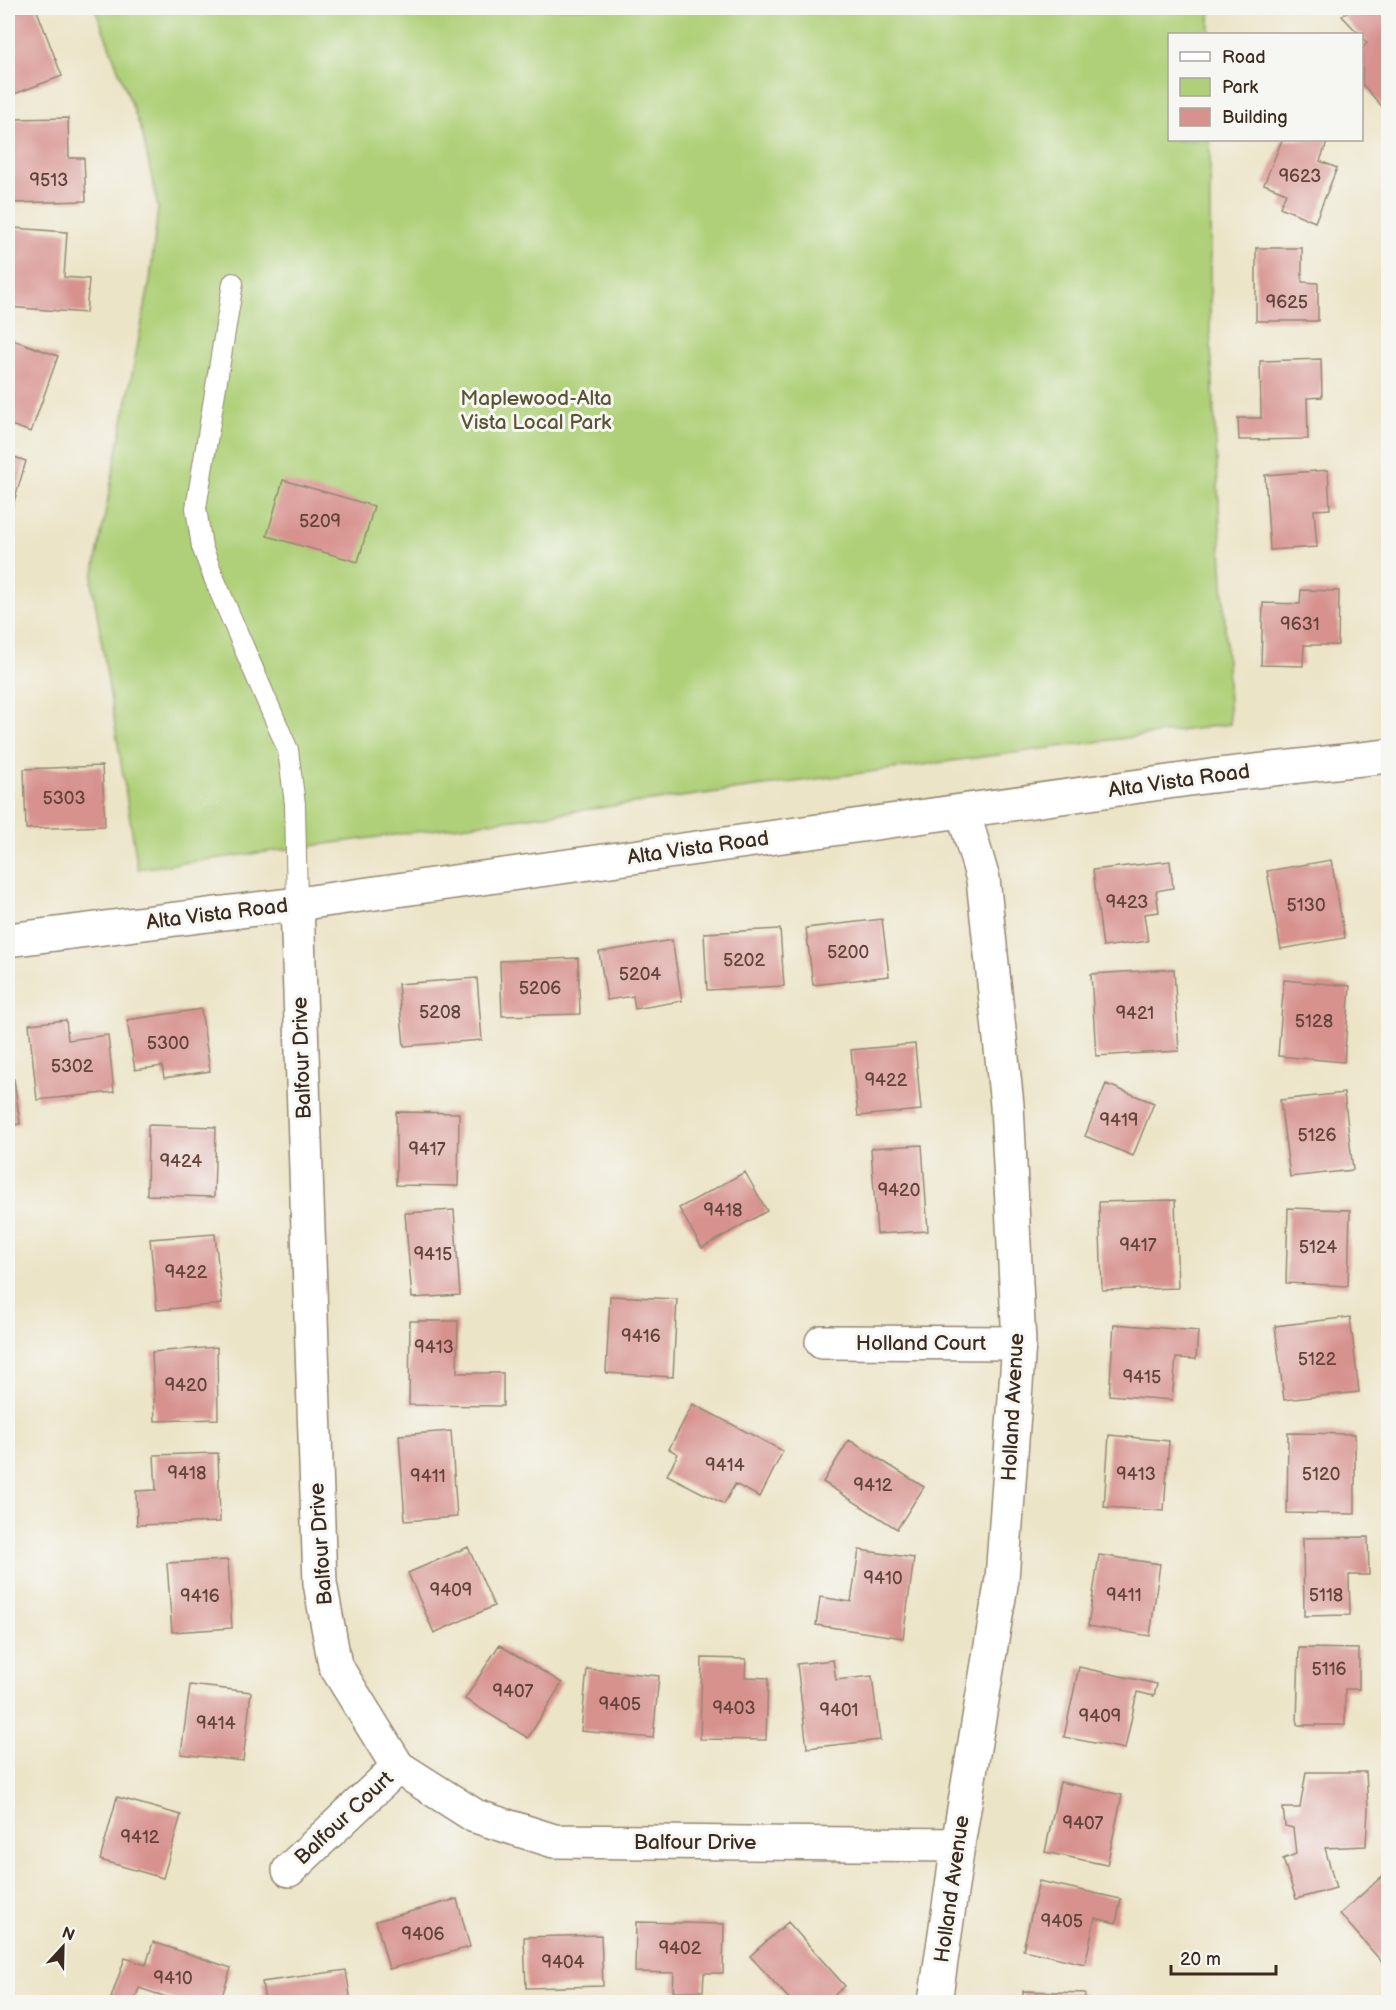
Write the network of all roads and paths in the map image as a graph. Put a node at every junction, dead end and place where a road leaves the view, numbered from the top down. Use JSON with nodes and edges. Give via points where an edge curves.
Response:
{"nodes":[{"id":1,"x":233,"y":283,"type":"dead end"},
{"id":2,"x":1389,"y":756,"type":"edge"},
{"id":3,"x":963,"y":811,"type":"junction"},
{"id":4,"x":297,"y":904,"type":"junction"},
{"id":5,"x":8,"y":940,"type":"edge"},
{"id":6,"x":822,"y":1342,"type":"dead end"},
{"id":7,"x":1019,"y":1343,"type":"junction"},
{"id":8,"x":398,"y":1767,"type":"junction"},
{"id":9,"x":957,"y":1845,"type":"junction"},
{"id":10,"x":289,"y":1870,"type":"dead end"},
{"id":11,"x":935,"y":2002,"type":"edge"}],
"edges":[{"from":1,"to":4,"type":"lane","via":[[196,508],[202,547],[288,750],[295,804]]},
{"from":2,"to":3,"type":"street","name":"Alta Vista Road"},
{"from":3,"to":4,"type":"street","name":"Alta Vista Road"},
{"from":3,"to":7,"type":"street","name":"Holland Avenue","via":[[983,879],[996,998],[1007,1105]]},
{"from":4,"to":5,"type":"street","name":"Alta Vista Road"},
{"from":4,"to":8,"type":"street","name":"Balfour Drive","via":[[320,1583],[335,1665]]},
{"from":6,"to":7,"type":"street","name":"Holland Court"},
{"from":7,"to":9,"type":"street","name":"Holland Avenue","via":[[1002,1579]]},
{"from":8,"to":9,"type":"street","name":"Balfour Drive","via":[[475,1816],[554,1841]]},
{"from":8,"to":10,"type":"street","name":"Balfour Court"},
{"from":9,"to":11,"type":"street","name":"Holland Avenue"}]}
